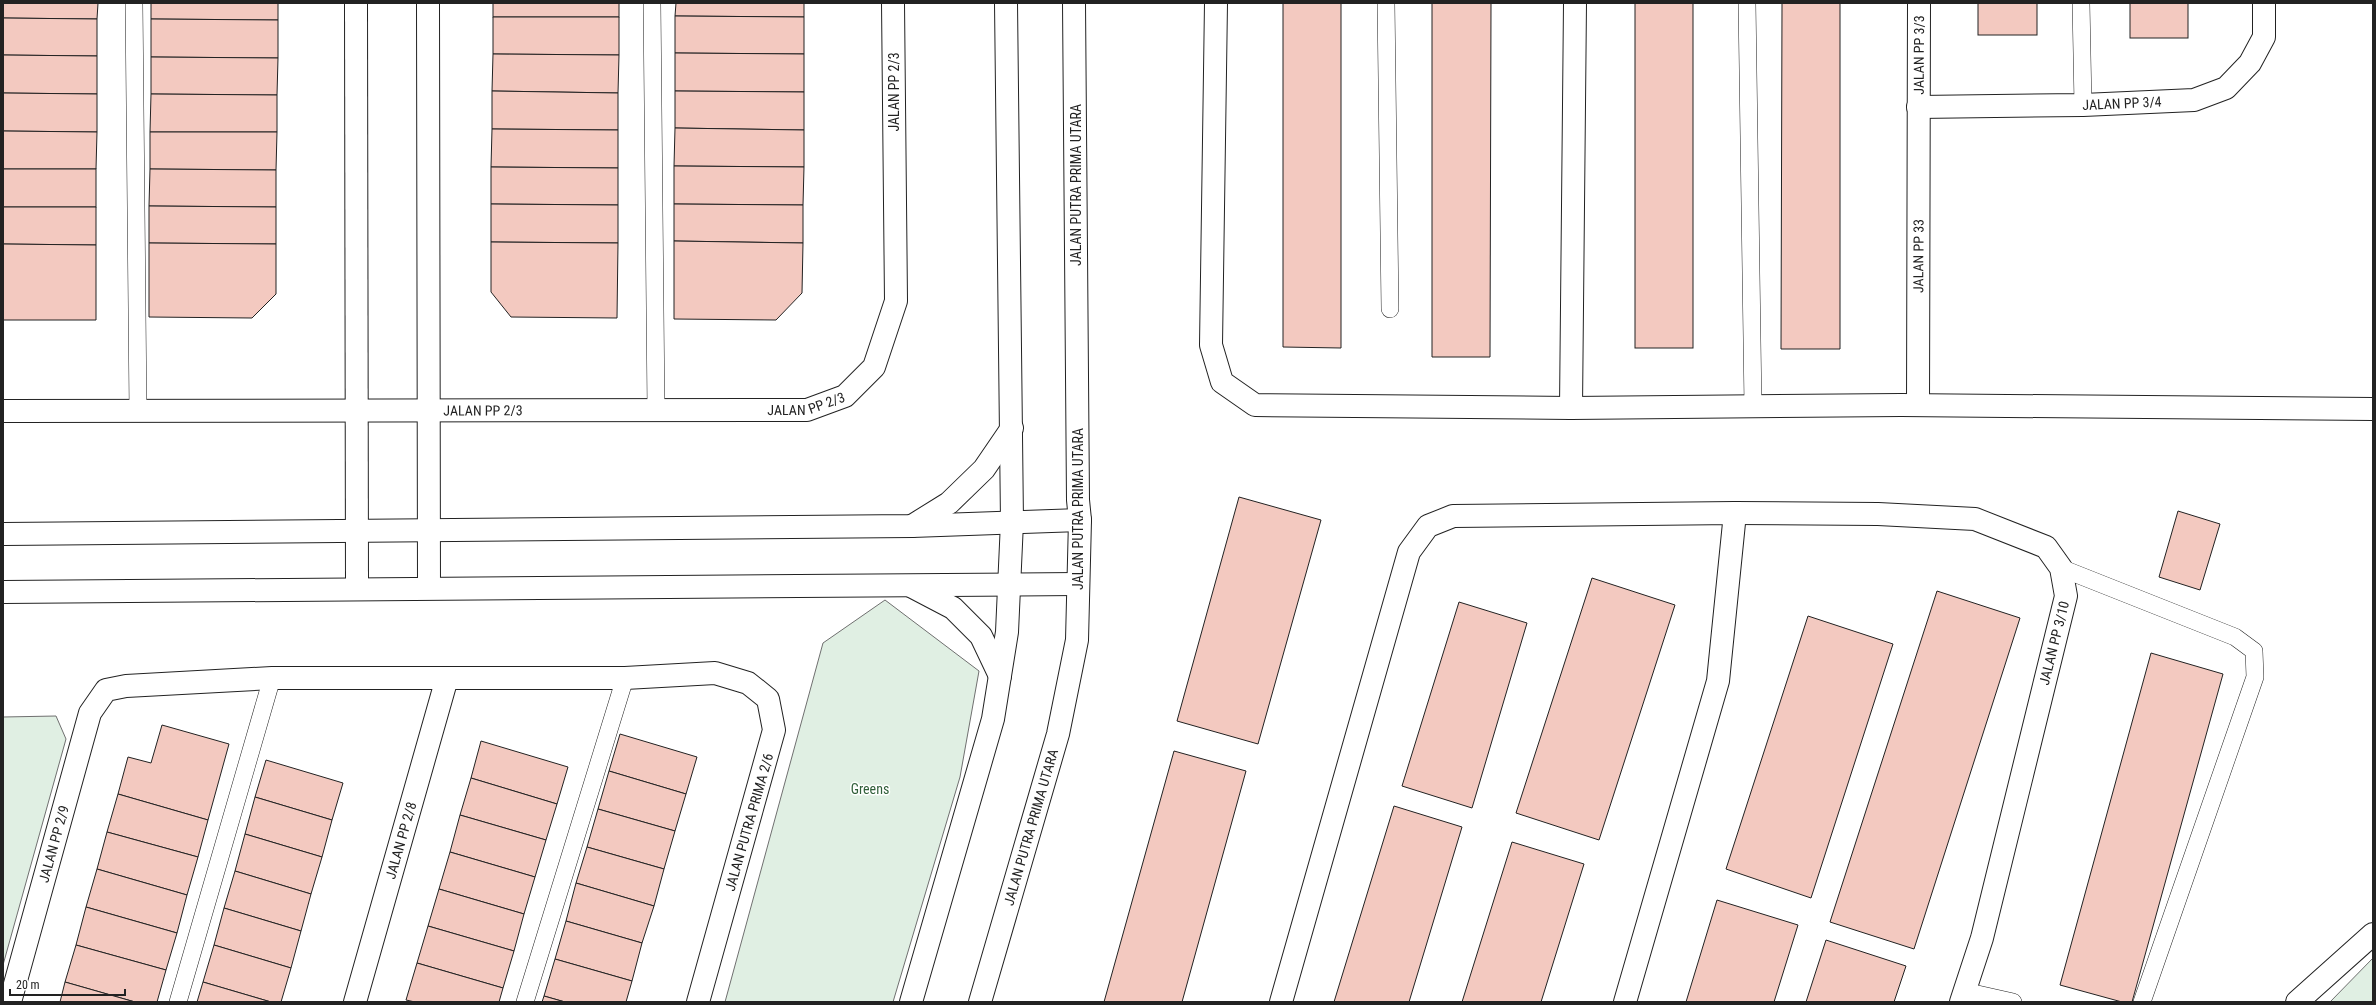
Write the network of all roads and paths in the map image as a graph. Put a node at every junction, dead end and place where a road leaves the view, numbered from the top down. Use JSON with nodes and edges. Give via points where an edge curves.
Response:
{"nodes":[{"id":1,"x":134,"y":3,"type":"edge"},
{"id":2,"x":356,"y":3,"type":"edge"},
{"id":3,"x":428,"y":3,"type":"edge"},
{"id":4,"x":652,"y":3,"type":"edge"},
{"id":5,"x":893,"y":3,"type":"edge"},
{"id":6,"x":1006,"y":3,"type":"edge"},
{"id":7,"x":1074,"y":3,"type":"edge"},
{"id":8,"x":1216,"y":3,"type":"edge"},
{"id":9,"x":1386,"y":3,"type":"edge"},
{"id":10,"x":1575,"y":3,"type":"edge"},
{"id":11,"x":1747,"y":3,"type":"edge"},
{"id":12,"x":1919,"y":3,"type":"edge"},
{"id":13,"x":2081,"y":3,"type":"edge"},
{"id":14,"x":2264,"y":3,"type":"edge"},
{"id":15,"x":2083,"y":105,"type":"junction"},
{"id":16,"x":1918,"y":107,"type":"junction"},
{"id":17,"x":1390,"y":310,"type":"dead end"},
{"id":18,"x":1918,"y":405,"type":"junction"},
{"id":19,"x":1753,"y":406,"type":"junction"},
{"id":20,"x":1570,"y":408,"type":"junction"},
{"id":21,"x":2373,"y":409,"type":"edge"},
{"id":22,"x":356,"y":410,"type":"junction"},
{"id":23,"x":430,"y":410,"type":"junction"},
{"id":24,"x":656,"y":410,"type":"junction"},
{"id":25,"x":3,"y":411,"type":"edge"},
{"id":26,"x":138,"y":411,"type":"junction"},
{"id":27,"x":1012,"y":428,"type":"junction"},
{"id":28,"x":1736,"y":513,"type":"junction"},
{"id":29,"x":1080,"y":520,"type":"junction"},
{"id":30,"x":1012,"y":522,"type":"junction"},
{"id":31,"x":912,"y":526,"type":"junction"},
{"id":32,"x":356,"y":530,"type":"junction"},
{"id":33,"x":429,"y":530,"type":"junction"},
{"id":34,"x":3,"y":534,"type":"edge"},
{"id":35,"x":2061,"y":568,"type":"junction"},
{"id":36,"x":1010,"y":583,"type":"junction"},
{"id":37,"x":1078,"y":584,"type":"junction"},
{"id":38,"x":911,"y":586,"type":"junction"},
{"id":39,"x":429,"y":588,"type":"junction"},
{"id":40,"x":357,"y":590,"type":"junction"},
{"id":41,"x":3,"y":592,"type":"edge"},
{"id":42,"x":1000,"y":676,"type":"junction"},
{"id":43,"x":272,"y":678,"type":"junction"},
{"id":44,"x":447,"y":678,"type":"junction"},
{"id":45,"x":625,"y":678,"type":"junction"},
{"id":46,"x":2373,"y":934,"type":"edge"},
{"id":47,"x":1963,"y":997,"type":"edge"},
{"id":48,"x":10,"y":1002,"type":"edge"},
{"id":49,"x":178,"y":1002,"type":"edge"},
{"id":50,"x":355,"y":1002,"type":"edge"},
{"id":51,"x":525,"y":1002,"type":"edge"},
{"id":52,"x":698,"y":1002,"type":"edge"},
{"id":53,"x":911,"y":1002,"type":"edge"},
{"id":54,"x":980,"y":1002,"type":"edge"},
{"id":55,"x":1281,"y":1002,"type":"edge"},
{"id":56,"x":1625,"y":1002,"type":"edge"},
{"id":57,"x":2013,"y":1002,"type":"edge"},
{"id":58,"x":2142,"y":1002,"type":"edge"},
{"id":59,"x":2297,"y":1002,"type":"edge"}],
"edges":[{"from":1,"to":26,"type":"lane"},
{"from":2,"to":22,"type":"street"},
{"from":3,"to":23,"type":"street"},
{"from":4,"to":24,"type":"lane"},
{"from":5,"to":24,"type":"street","name":"JALAN PP 2/3","via":[[896,301],[874,367],[845,396],[807,410]]},
{"from":6,"to":27,"type":"street"},
{"from":7,"to":29,"type":"street","name":"JALAN PUTRA PRIMA UTARA"},
{"from":8,"to":20,"type":"street","via":[[1212,345],[1222,382],[1255,405]]},
{"from":9,"to":17,"type":"lane"},
{"from":10,"to":20,"type":"street"},
{"from":11,"to":19,"type":"lane"},
{"from":12,"to":16,"type":"street","name":"JALAN PP 3/3"},
{"from":13,"to":15,"type":"lane"},
{"from":14,"to":15,"type":"street","name":"JALAN PP 3/4","via":[[2264,37],[2250,63],[2226,88],[2194,100]]},
{"from":15,"to":16,"type":"street","name":"JALAN PP 3/4"},
{"from":16,"to":18,"type":"street","name":"JALAN PP 33"},
{"from":18,"to":19,"type":"street"},
{"from":18,"to":21,"type":"street"},
{"from":19,"to":20,"type":"street"},
{"from":22,"to":23,"type":"street","name":"JALAN PP 2/3"},
{"from":22,"to":26,"type":"street","name":"JALAN PP 2/3"},
{"from":22,"to":32,"type":"street"},
{"from":23,"to":24,"type":"street","name":"JALAN PP 2/3"},
{"from":23,"to":33,"type":"street"},
{"from":25,"to":26,"type":"street","name":"JALAN PP 2/3"},
{"from":27,"to":30,"type":"street"},
{"from":27,"to":31,"type":"street","via":[[984,469],[950,503]]},
{"from":28,"to":35,"type":"street","name":"JALAN PP 3/10","via":[[1878,514],[1975,519],[2046,547]]},
{"from":28,"to":55,"type":"street","name":"JALAN PP 3/10","via":[[1452,516],[1428,526],[1409,552]]},
{"from":28,"to":56,"type":"street","via":[[1718,681]]},
{"from":29,"to":30,"type":"street"},
{"from":29,"to":37,"type":"street","name":"JALAN PUTRA PRIMA UTARA"},
{"from":30,"to":31,"type":"street"},
{"from":30,"to":36,"type":"street"},
{"from":31,"to":33,"type":"street"},
{"from":32,"to":33,"type":"street"},
{"from":32,"to":34,"type":"street"},
{"from":32,"to":40,"type":"street"},
{"from":33,"to":39,"type":"street"},
{"from":35,"to":47,"type":"street","name":"JALAN PP 3/10","via":[[2066,596],[1982,938]]},
{"from":35,"to":58,"type":"lane","via":[[2235,637],[2254,651],[2255,677]]},
{"from":36,"to":37,"type":"street"},
{"from":36,"to":38,"type":"street"},
{"from":36,"to":42,"type":"street","via":[[1007,632]]},
{"from":37,"to":54,"type":"street","name":"JALAN PUTRA PRIMA UTARA","via":[[1077,640],[1058,734]]},
{"from":38,"to":39,"type":"street"},
{"from":38,"to":42,"type":"street","via":[[953,608],[981,636]]},
{"from":39,"to":40,"type":"street"},
{"from":40,"to":41,"type":"street"},
{"from":42,"to":53,"type":"street","via":[[993,719]]},
{"from":43,"to":44,"type":"street"},
{"from":43,"to":48,"type":"street","name":"JALAN PP 2/9","via":[[126,686],[106,690],[90,713]]},
{"from":43,"to":49,"type":"lane"},
{"from":44,"to":45,"type":"street"},
{"from":44,"to":50,"type":"street","name":"JALAN PP 2/8"},
{"from":45,"to":51,"type":"lane"},
{"from":45,"to":52,"type":"street","name":"JALAN PUTRA PRIMA 2/6","via":[[715,673],[748,683],[768,699],[774,730]]},
{"from":46,"to":59,"type":"street"},
{"from":47,"to":57,"type":"lane"}]}
